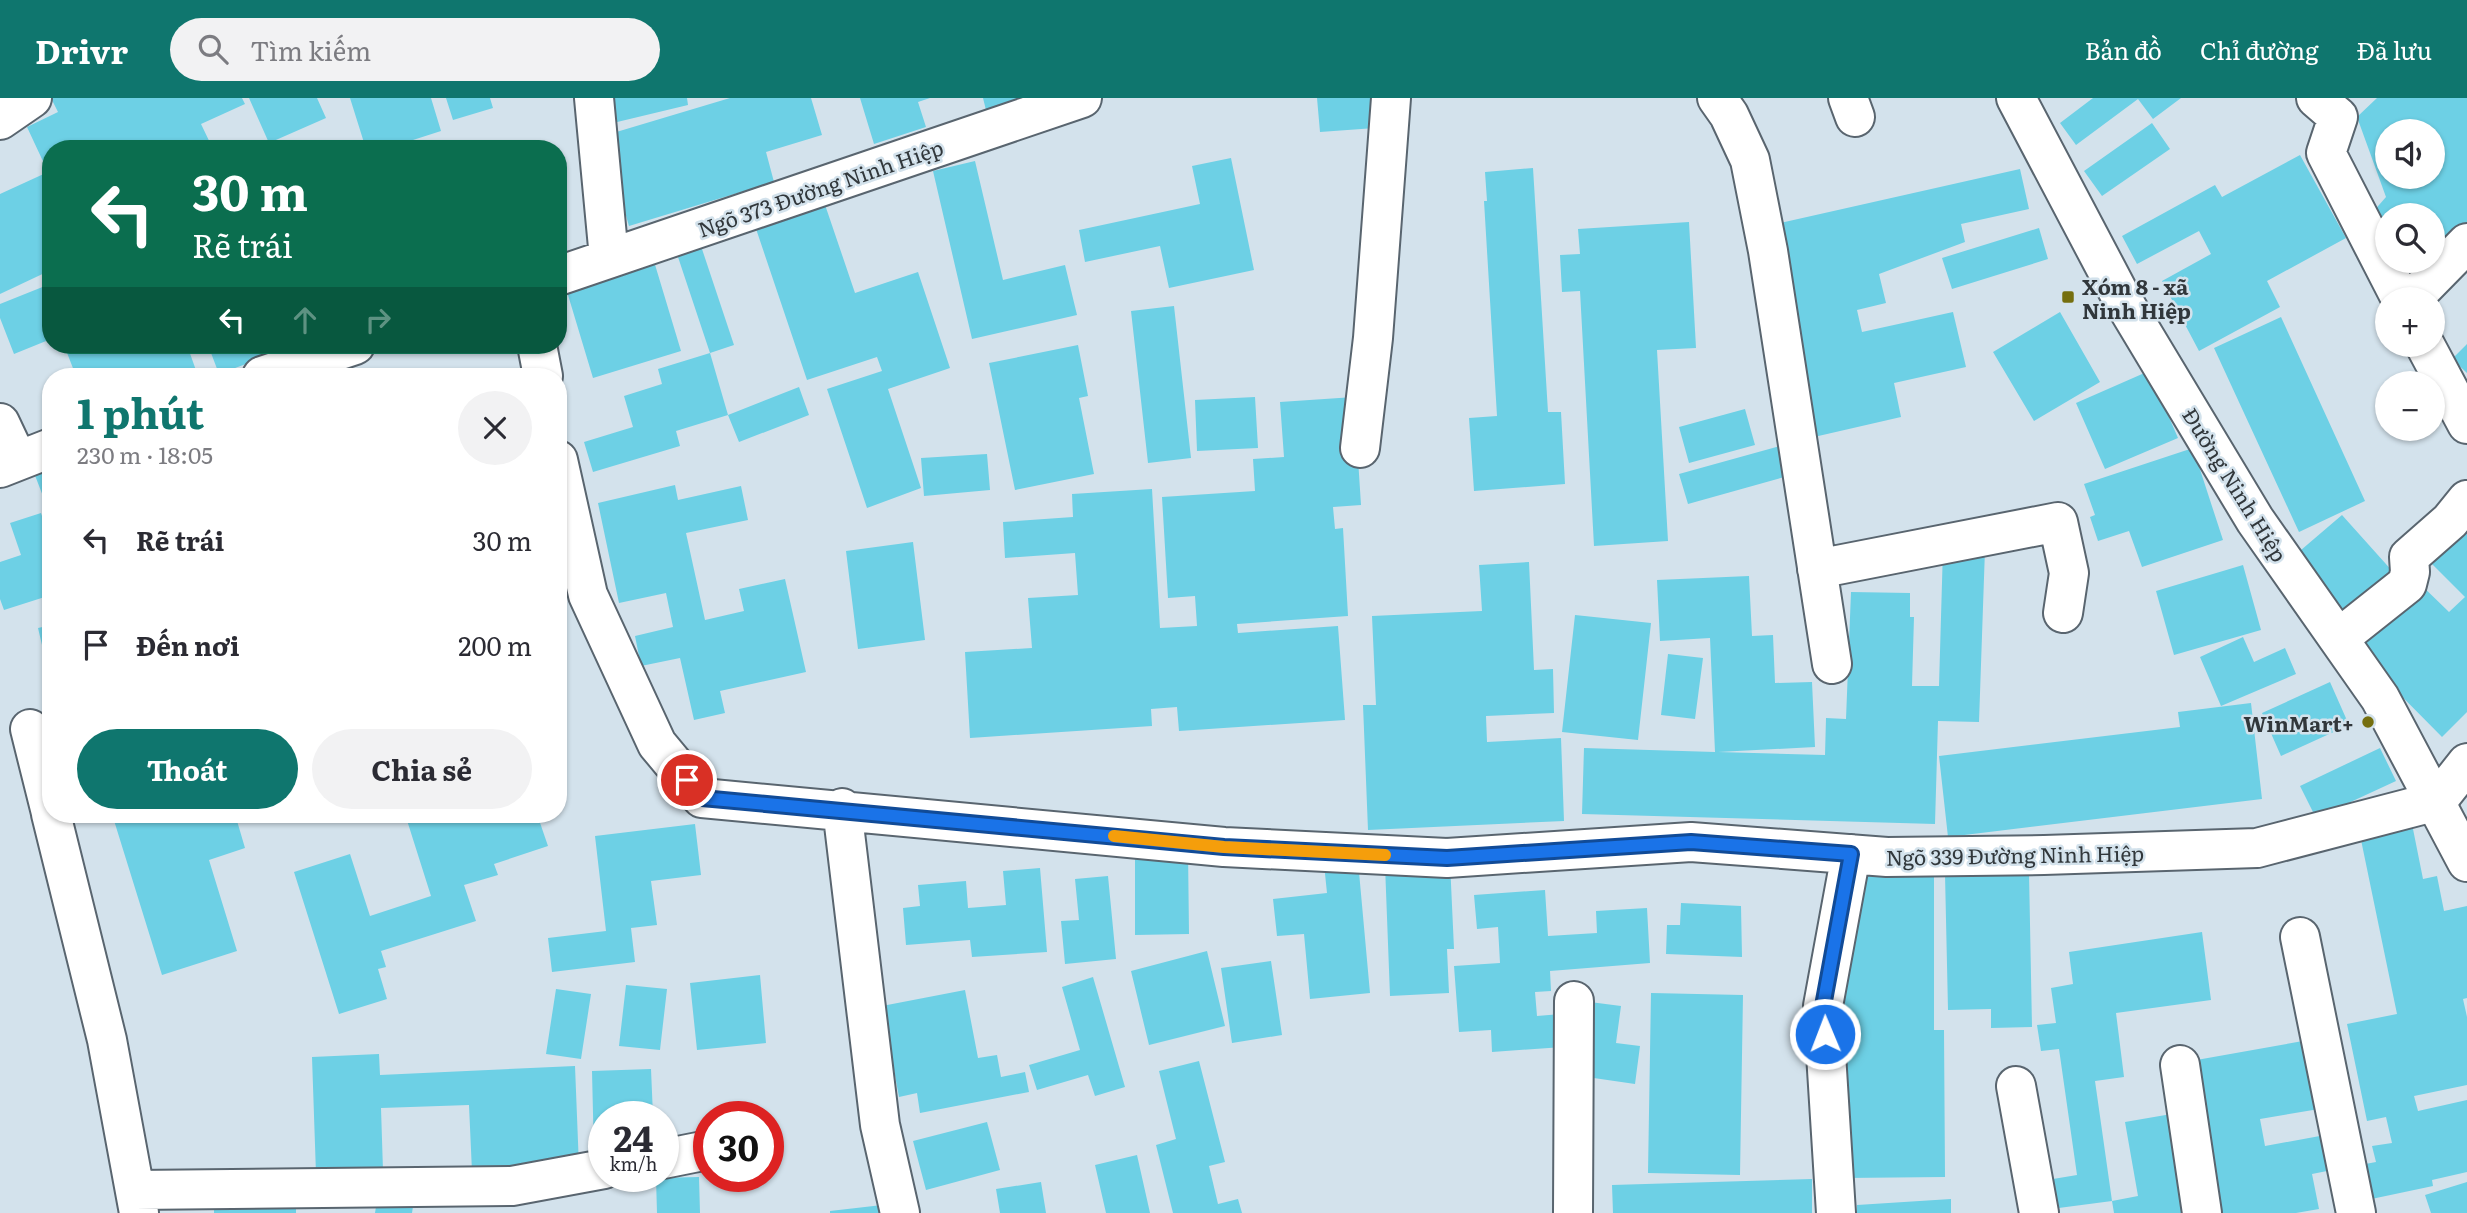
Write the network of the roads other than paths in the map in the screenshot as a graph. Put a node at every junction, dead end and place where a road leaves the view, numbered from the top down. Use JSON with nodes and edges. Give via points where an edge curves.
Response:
{"nodes":[{"id":1,"x":32,"y":98,"type":"edge"},
{"id":2,"x":594,"y":98,"type":"edge"},
{"id":3,"x":1082,"y":98,"type":"edge"},
{"id":4,"x":1391,"y":98,"type":"edge"},
{"id":5,"x":1717,"y":98,"type":"edge"},
{"id":6,"x":2017,"y":98,"type":"edge"},
{"id":7,"x":2338,"y":104,"type":"edge"},
{"id":8,"x":0,"y":120,"type":"edge"},
{"id":9,"x":2467,"y":243,"type":"edge"},
{"id":10,"x":609,"y":258,"type":"junction"},
{"id":11,"x":567,"y":272,"type":"edge"},
{"id":12,"x":2395,"y":287,"type":"edge"},
{"id":13,"x":2424,"y":287,"type":"edge"},
{"id":14,"x":328,"y":354,"type":"edge"},
{"id":15,"x":2431,"y":357,"type":"edge"},
{"id":16,"x":286,"y":368,"type":"edge"},
{"id":17,"x":0,"y":423,"type":"edge"},
{"id":18,"x":2467,"y":424,"type":"edge"},
{"id":19,"x":1360,"y":448,"type":"dead end"},
{"id":20,"x":23,"y":458,"type":"edge"},
{"id":21,"x":2467,"y":500,"type":"edge"},
{"id":22,"x":567,"y":546,"type":"edge"},
{"id":23,"x":569,"y":565,"type":"edge"},
{"id":24,"x":1817,"y":569,"type":"junction"},
{"id":25,"x":2063,"y":613,"type":"dead end"},
{"id":26,"x":2339,"y":638,"type":"junction"},
{"id":27,"x":1832,"y":664,"type":"dead end"},
{"id":28,"x":27,"y":729,"type":"edge"},
{"id":29,"x":2467,"y":763,"type":"edge"},
{"id":30,"x":42,"y":782,"type":"edge"},
{"id":31,"x":2437,"y":801,"type":"junction"},
{"id":32,"x":842,"y":808,"type":"junction"},
{"id":33,"x":53,"y":823,"type":"edge"},
{"id":34,"x":1851,"y":854,"type":"junction"},
{"id":35,"x":2467,"y":862,"type":"edge"},
{"id":36,"x":2300,"y":937,"type":"dead end"},
{"id":37,"x":1574,"y":1001,"type":"dead end"},
{"id":38,"x":2180,"y":1065,"type":"dead end"},
{"id":39,"x":2017,"y":1086,"type":"dead end"},
{"id":40,"x":588,"y":1172,"type":"edge"},
{"id":41,"x":137,"y":1202,"type":"edge"},
{"id":42,"x":900,"y":1213,"type":"edge"},
{"id":43,"x":1573,"y":1213,"type":"edge"},
{"id":44,"x":1836,"y":1213,"type":"edge"},
{"id":45,"x":2039,"y":1213,"type":"edge"},
{"id":46,"x":2202,"y":1213,"type":"edge"},
{"id":47,"x":2356,"y":1213,"type":"edge"}],
"edges":[{"from":1,"to":8,"type":"street"},
{"from":2,"to":10,"type":"street"},
{"from":3,"to":10,"type":"street","name":"Ngõ 373 Đường Ninh Hiệp"},
{"from":4,"to":19,"type":"street"},
{"from":5,"to":24,"type":"street","via":[[1750,160]]},
{"from":6,"to":26,"type":"street","name":"Đường Ninh Hiệp","via":[[2129,311],[2255,520]]},
{"from":7,"to":12,"type":"street","via":[[2326,153]]},
{"from":9,"to":13,"type":"street"},
{"from":10,"to":11,"type":"street","name":"Ngõ 373 Đường Ninh Hiệp"},
{"from":14,"to":16,"type":"street"},
{"from":15,"to":18,"type":"street"},
{"from":17,"to":20,"type":"street"},
{"from":21,"to":26,"type":"street","via":[[2409,557],[2407,584]]},
{"from":22,"to":23,"type":"street","name":"Ngõ 339 Đường Ninh Hiệp"},
{"from":23,"to":32,"type":"street","name":"Ngõ 339 Đường Ninh Hiệp","via":[[588,595],[657,744],[702,798]]},
{"from":24,"to":25,"type":"street","via":[[2058,522],[2069,573]]},
{"from":24,"to":27,"type":"street"},
{"from":26,"to":31,"type":"street","name":"Đường Ninh Hiệp","via":[[2380,698]]},
{"from":28,"to":30,"type":"street"},
{"from":29,"to":31,"type":"street"},
{"from":31,"to":34,"type":"street","name":"Ngõ 339 Đường Ninh Hiệp","via":[[2257,848],[2044,855]]},
{"from":31,"to":35,"type":"street","name":"Đường Ninh Hiệp"},
{"from":32,"to":34,"type":"street","name":"Ngõ 339 Đường Ninh Hiệp","via":[[1224,847],[1447,858],[1691,842]]},
{"from":32,"to":42,"type":"street","via":[[880,1125]]},
{"from":33,"to":41,"type":"street","via":[[107,1040]]},
{"from":34,"to":44,"type":"street","via":[[1823,1006]]},
{"from":36,"to":47,"type":"street"},
{"from":37,"to":43,"type":"street"},
{"from":38,"to":46,"type":"street"},
{"from":39,"to":45,"type":"street"},
{"from":40,"to":41,"type":"street","via":[[512,1186]]}]}
